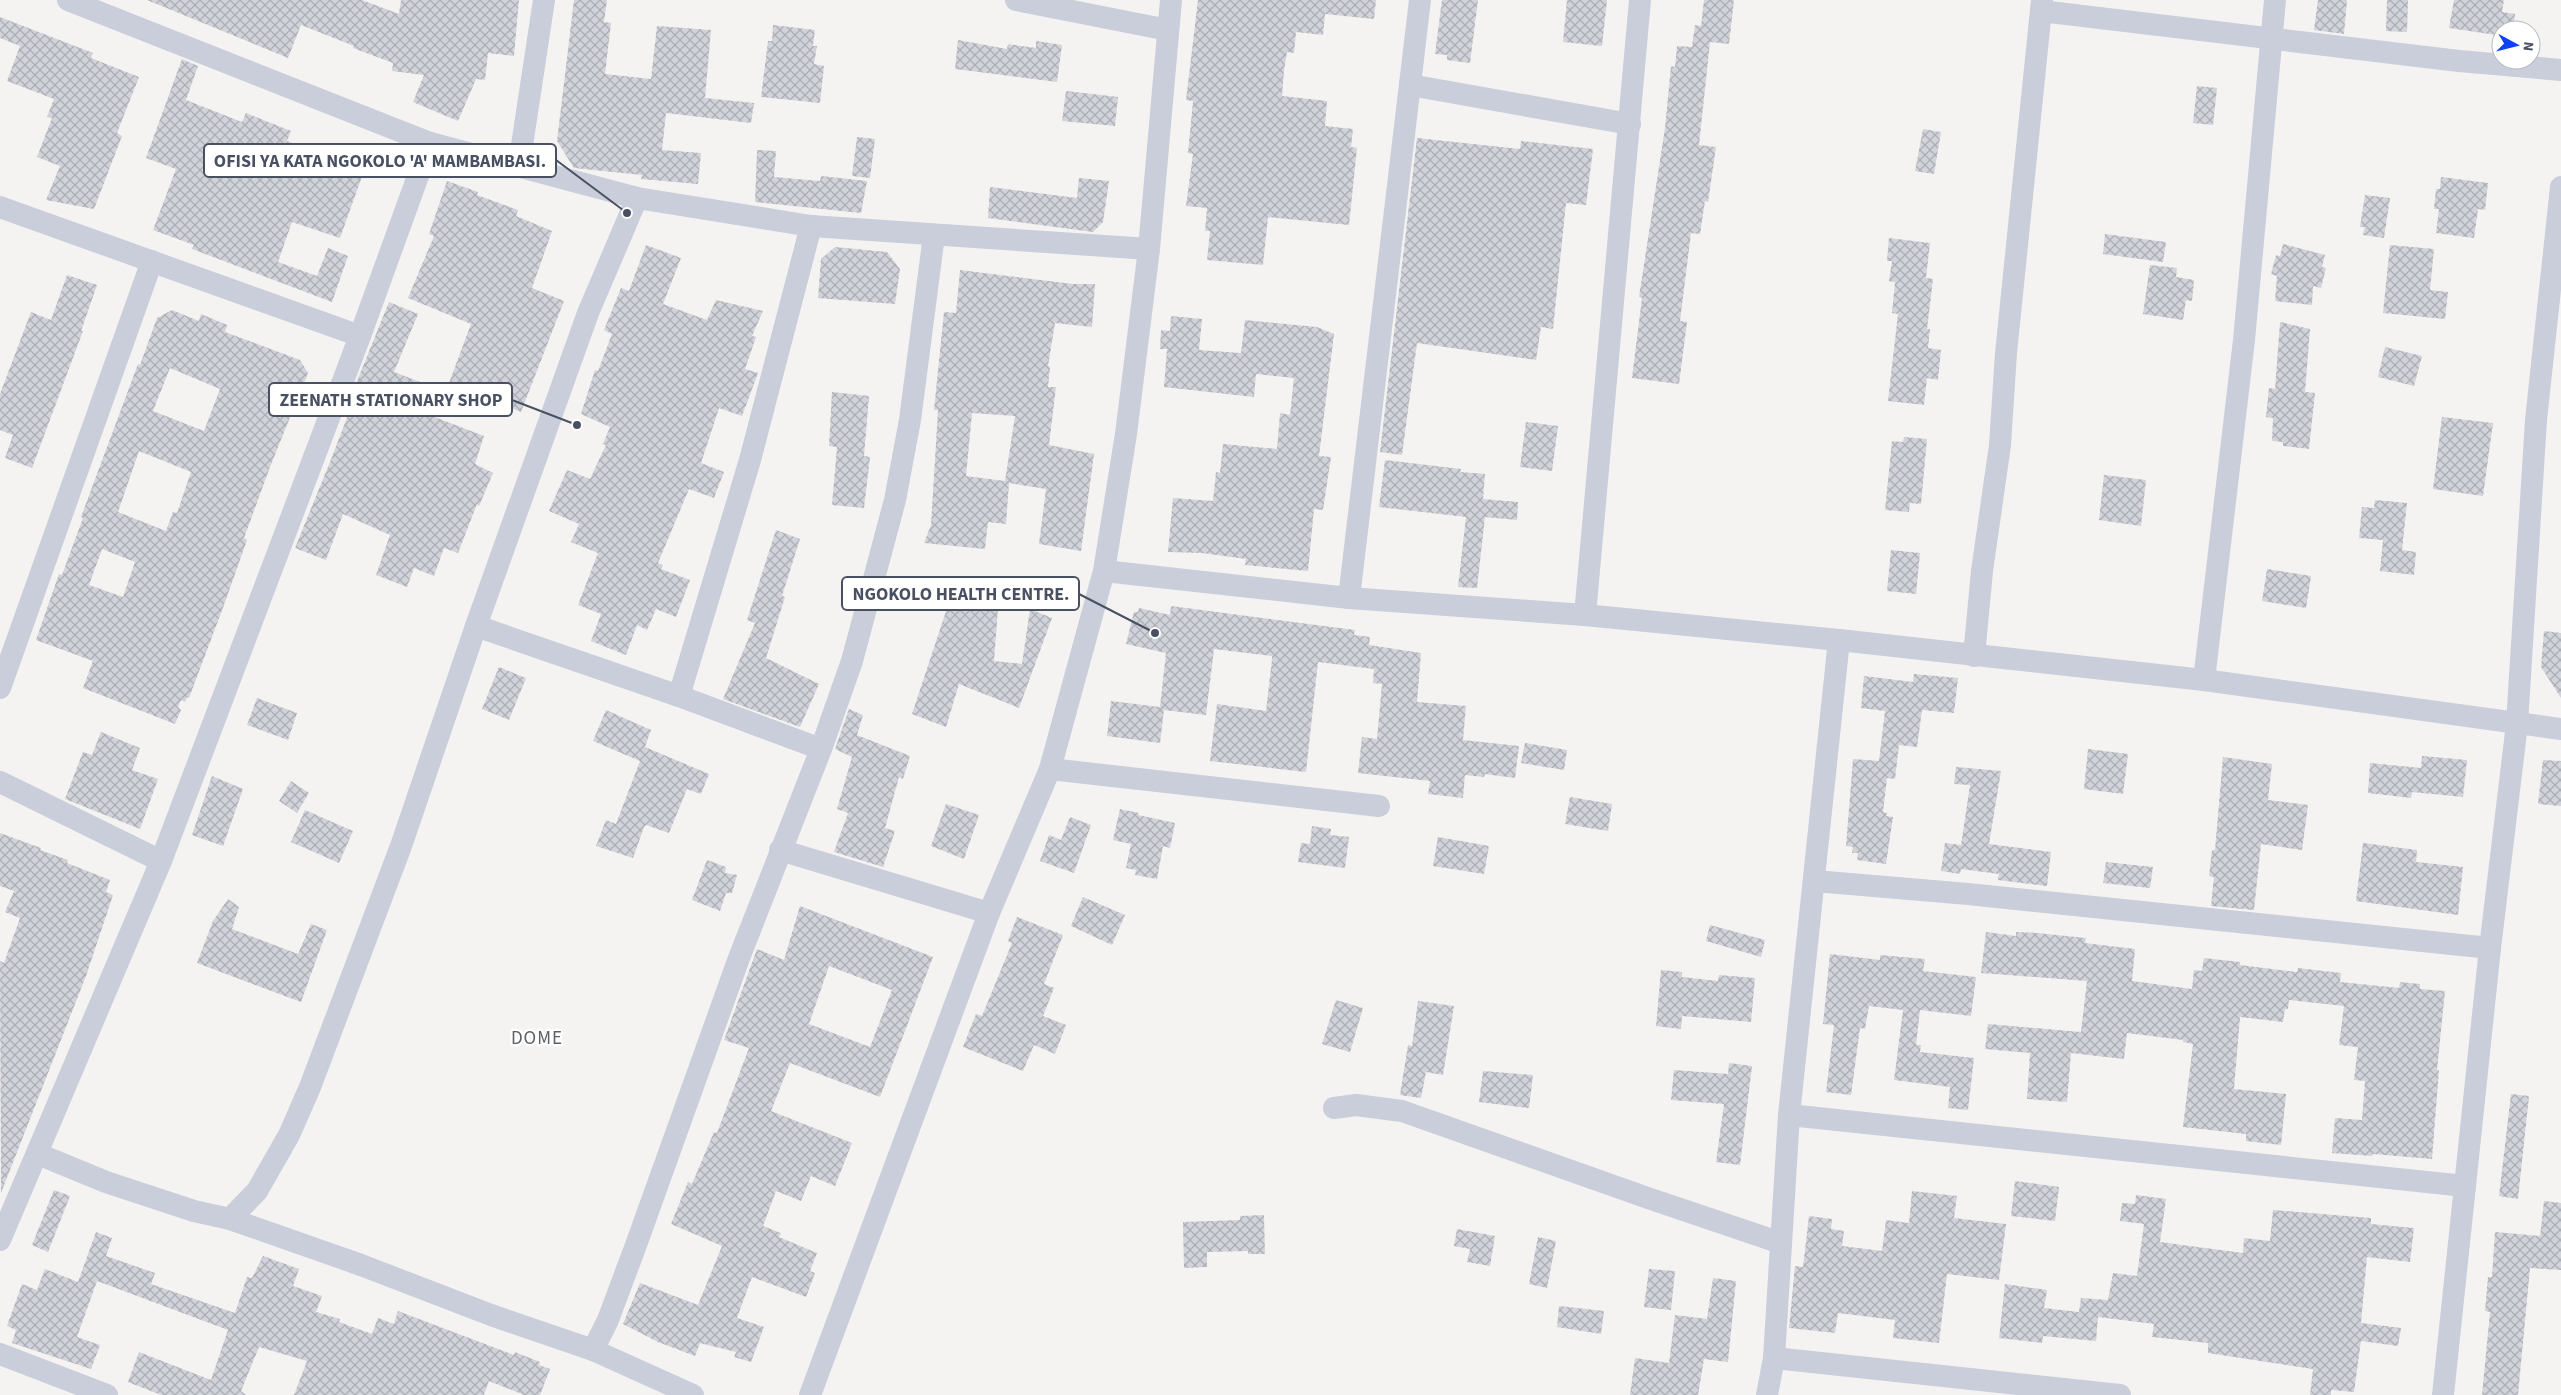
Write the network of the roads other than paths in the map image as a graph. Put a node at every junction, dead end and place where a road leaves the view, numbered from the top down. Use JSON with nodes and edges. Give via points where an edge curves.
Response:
{"nodes":[{"id":1,"x":68,"y":0,"type":"edge"},
{"id":2,"x":544,"y":0,"type":"edge"},
{"id":3,"x":1016,"y":0,"type":"edge"},
{"id":4,"x":1171,"y":0,"type":"edge"},
{"id":5,"x":1420,"y":0,"type":"edge"},
{"id":6,"x":1640,"y":0,"type":"edge"},
{"id":7,"x":2275,"y":0,"type":"edge"},
{"id":8,"x":2042,"y":6,"type":"edge"},
{"id":9,"x":1168,"y":30,"type":"junction"},
{"id":10,"x":2271,"y":39,"type":"junction"},
{"id":11,"x":2561,"y":70,"type":"edge"},
{"id":12,"x":1410,"y":85,"type":"junction"},
{"id":13,"x":1630,"y":124,"type":"junction"},
{"id":14,"x":430,"y":143,"type":"junction"},
{"id":15,"x":519,"y":165,"type":"junction"},
{"id":16,"x":2561,"y":187,"type":"edge"},
{"id":17,"x":637,"y":198,"type":"junction"},
{"id":18,"x":0,"y":207,"type":"edge"},
{"id":19,"x":811,"y":226,"type":"junction"},
{"id":20,"x":934,"y":235,"type":"junction"},
{"id":21,"x":1149,"y":249,"type":"junction"},
{"id":22,"x":152,"y":261,"type":"junction"},
{"id":23,"x":360,"y":336,"type":"junction"},
{"id":24,"x":1104,"y":571,"type":"junction"},
{"id":25,"x":1349,"y":598,"type":"junction"},
{"id":26,"x":1586,"y":615,"type":"junction"},
{"id":27,"x":476,"y":626,"type":"junction"},
{"id":28,"x":1838,"y":640,"type":"junction"},
{"id":29,"x":1974,"y":656,"type":"junction"},
{"id":30,"x":2204,"y":680,"type":"junction"},
{"id":31,"x":0,"y":688,"type":"edge"},
{"id":32,"x":679,"y":696,"type":"junction"},
{"id":33,"x":2517,"y":724,"type":"junction"},
{"id":34,"x":2561,"y":729,"type":"edge"},
{"id":35,"x":821,"y":749,"type":"junction"},
{"id":36,"x":1050,"y":769,"type":"junction"},
{"id":37,"x":0,"y":782,"type":"edge"},
{"id":38,"x":1379,"y":806,"type":"dead end"},
{"id":39,"x":780,"y":850,"type":"junction"},
{"id":40,"x":160,"y":861,"type":"junction"},
{"id":41,"x":1815,"y":881,"type":"junction"},
{"id":42,"x":989,"y":912,"type":"junction"},
{"id":43,"x":2490,"y":948,"type":"junction"},
{"id":44,"x":1334,"y":1108,"type":"dead end"},
{"id":45,"x":1789,"y":1115,"type":"junction"},
{"id":46,"x":38,"y":1154,"type":"junction"},
{"id":47,"x":2465,"y":1186,"type":"junction"},
{"id":48,"x":230,"y":1219,"type":"junction"},
{"id":49,"x":0,"y":1240,"type":"edge"},
{"id":50,"x":1781,"y":1243,"type":"junction"},
{"id":51,"x":593,"y":1350,"type":"junction"},
{"id":52,"x":0,"y":1354,"type":"edge"},
{"id":53,"x":1774,"y":1358,"type":"junction"},
{"id":54,"x":107,"y":1395,"type":"edge"},
{"id":55,"x":693,"y":1395,"type":"edge"},
{"id":56,"x":810,"y":1395,"type":"edge"},
{"id":57,"x":1767,"y":1395,"type":"edge"},
{"id":58,"x":2120,"y":1395,"type":"edge"},
{"id":59,"x":2443,"y":1395,"type":"edge"}],
"edges":[{"from":1,"to":14,"type":"street"},
{"from":2,"to":15,"type":"street"},
{"from":3,"to":9,"type":"street"},
{"from":4,"to":9,"type":"street"},
{"from":5,"to":12,"type":"street"},
{"from":6,"to":13,"type":"street"},
{"from":7,"to":10,"type":"street"},
{"from":8,"to":10,"type":"street"},
{"from":8,"to":29,"type":"street","via":[[2008,334],[2000,446],[1982,571]]},
{"from":9,"to":21,"type":"street"},
{"from":10,"to":11,"type":"street"},
{"from":10,"to":30,"type":"street","via":[[2244,340]]},
{"from":12,"to":13,"type":"street"},
{"from":12,"to":25,"type":"street"},
{"from":13,"to":26,"type":"street"},
{"from":14,"to":15,"type":"street"},
{"from":14,"to":23,"type":"street"},
{"from":15,"to":17,"type":"street"},
{"from":16,"to":33,"type":"street","via":[[2536,420]]},
{"from":17,"to":19,"type":"street"},
{"from":17,"to":27,"type":"street","via":[[588,313]]},
{"from":18,"to":22,"type":"street"},
{"from":19,"to":20,"type":"street"},
{"from":19,"to":32,"type":"street","via":[[750,460]]},
{"from":20,"to":21,"type":"street"},
{"from":20,"to":35,"type":"street","via":[[910,420],[896,500],[852,661]]},
{"from":21,"to":24,"type":"street","via":[[1126,434]]},
{"from":22,"to":23,"type":"street"},
{"from":22,"to":31,"type":"street"},
{"from":23,"to":40,"type":"street"},
{"from":24,"to":25,"type":"street"},
{"from":24,"to":36,"type":"street"},
{"from":25,"to":26,"type":"street"},
{"from":26,"to":28,"type":"street"},
{"from":27,"to":32,"type":"street"},
{"from":27,"to":48,"type":"street","via":[[401,846],[310,1087],[289,1135],[257,1191]]},
{"from":28,"to":29,"type":"street"},
{"from":28,"to":41,"type":"street"},
{"from":29,"to":30,"type":"street"},
{"from":30,"to":33,"type":"street"},
{"from":32,"to":35,"type":"street"},
{"from":33,"to":34,"type":"street"},
{"from":33,"to":43,"type":"street"},
{"from":35,"to":39,"type":"street"},
{"from":36,"to":38,"type":"street"},
{"from":36,"to":42,"type":"street"},
{"from":37,"to":40,"type":"street"},
{"from":39,"to":42,"type":"street"},
{"from":39,"to":51,"type":"street","via":[[640,1237]]},
{"from":40,"to":46,"type":"street"},
{"from":41,"to":43,"type":"street"},
{"from":41,"to":45,"type":"street"},
{"from":42,"to":56,"type":"street"},
{"from":43,"to":47,"type":"street"},
{"from":44,"to":50,"type":"street","via":[[1356,1104],[1402,1110]]},
{"from":45,"to":47,"type":"street"},
{"from":45,"to":50,"type":"street"},
{"from":46,"to":48,"type":"street","via":[[194,1211]]},
{"from":46,"to":49,"type":"street"},
{"from":47,"to":59,"type":"street"},
{"from":48,"to":51,"type":"street"},
{"from":50,"to":53,"type":"street"},
{"from":51,"to":55,"type":"street"},
{"from":52,"to":54,"type":"street"},
{"from":53,"to":57,"type":"street"},
{"from":53,"to":58,"type":"street"}]}
